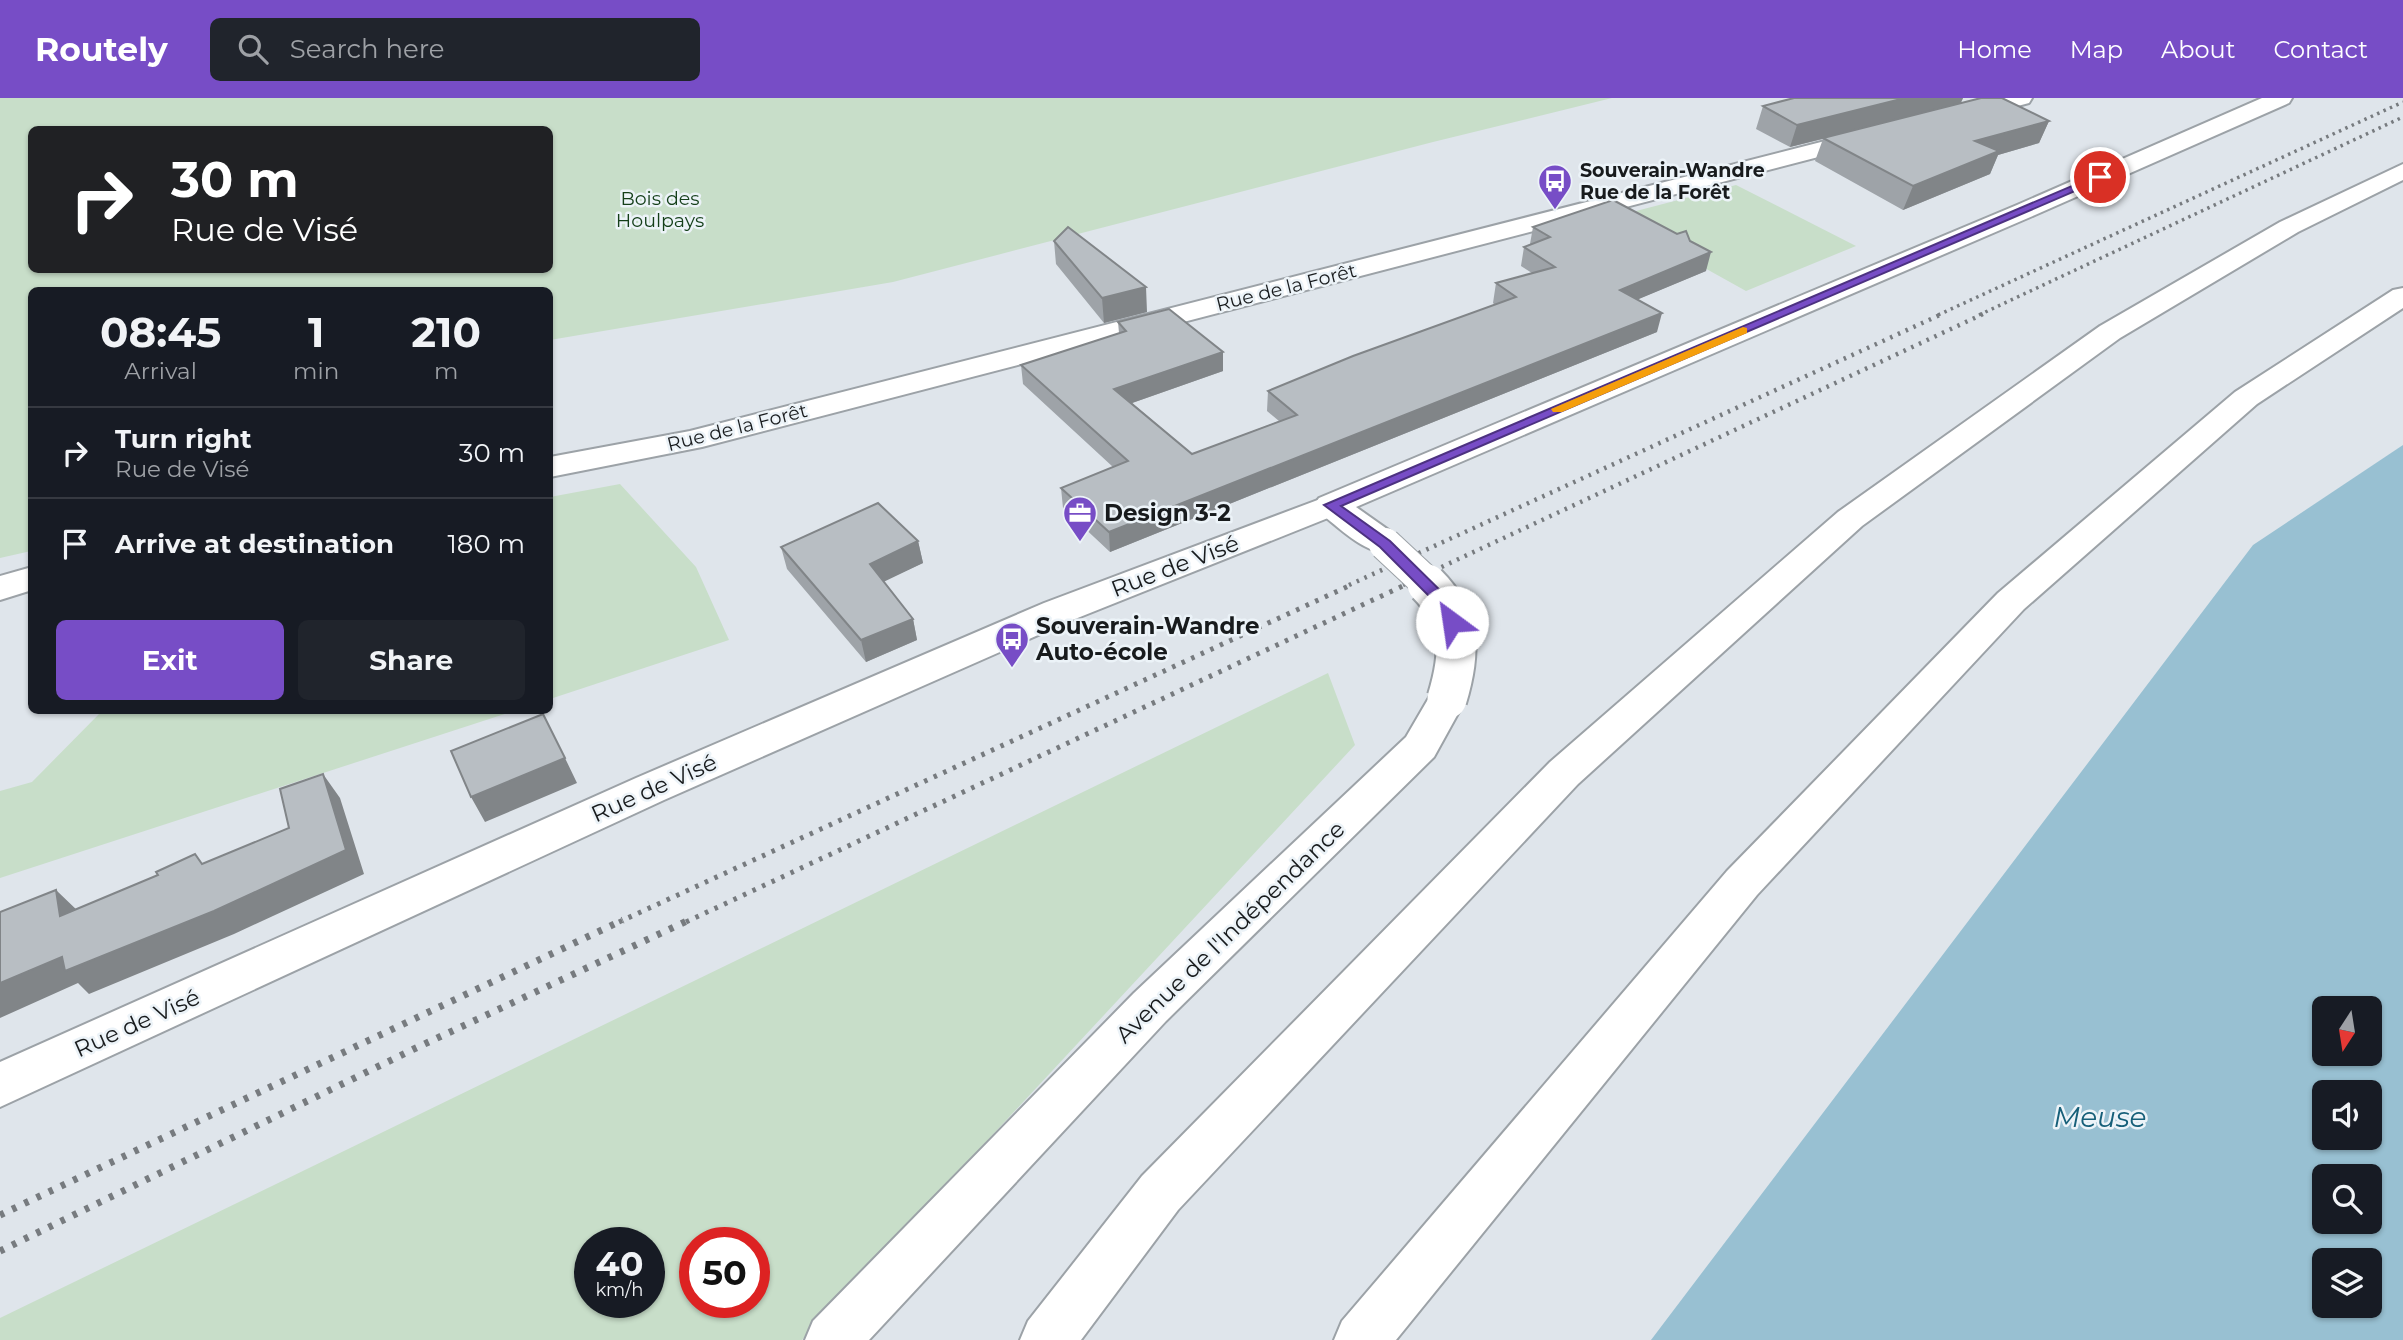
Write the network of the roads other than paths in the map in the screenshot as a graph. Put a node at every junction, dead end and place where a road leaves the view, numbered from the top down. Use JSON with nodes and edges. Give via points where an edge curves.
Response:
{"nodes":[{"id":1,"x":2021,"y":98,"type":"edge"},
{"id":2,"x":2281,"y":98,"type":"edge"},
{"id":3,"x":1927,"y":122,"type":"edge"},
{"id":4,"x":1887,"y":132,"type":"edge"},
{"id":5,"x":2403,"y":171,"type":"edge"},
{"id":6,"x":2403,"y":296,"type":"edge"},
{"id":7,"x":553,"y":466,"type":"edge"},
{"id":8,"x":1331,"y":505,"type":"junction"},
{"id":9,"x":28,"y":579,"type":"edge"},
{"id":10,"x":0,"y":588,"type":"edge"},
{"id":11,"x":0,"y":1085,"type":"edge"},
{"id":12,"x":832,"y":1340,"type":"edge"},
{"id":13,"x":1047,"y":1340,"type":"edge"},
{"id":14,"x":1362,"y":1340,"type":"edge"}],
"edges":[{"from":1,"to":3,"type":"main road"},
{"from":2,"to":8,"type":"main road","name":"Rue de Visé"},
{"from":4,"to":7,"type":"main road","name":"Rue de la Forêt","via":[[691,440]]},
{"from":5,"to":13,"type":"main road","via":[[2289,227],[2110,332],[1850,519],[1564,774],[1160,1193]]},
{"from":6,"to":14,"type":"main road","via":[[2246,398],[2011,601],[1742,883]]},
{"from":8,"to":11,"type":"main road","name":"Rue de Visé","via":[[1057,612],[688,773]]},
{"from":8,"to":12,"type":"main road","name":"Avenue de l'Indépendance","bridge":true,"via":[[1385,544],[1447,605],[1457,639],[1457,668],[1447,699],[1420,747],[1150,1007]]},
{"from":9,"to":10,"type":"main road"}]}
